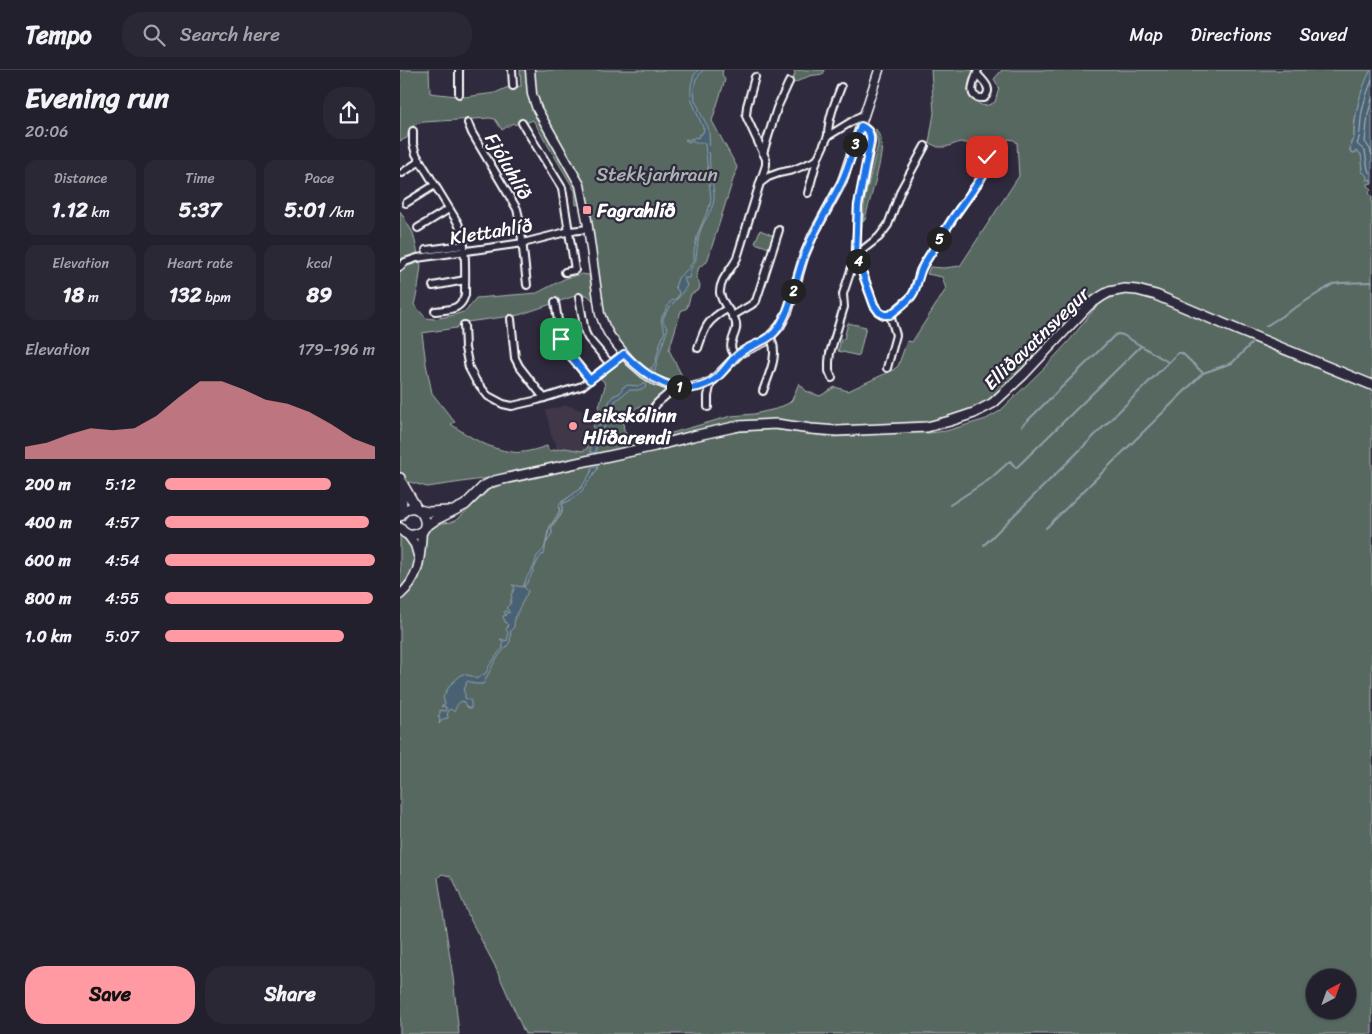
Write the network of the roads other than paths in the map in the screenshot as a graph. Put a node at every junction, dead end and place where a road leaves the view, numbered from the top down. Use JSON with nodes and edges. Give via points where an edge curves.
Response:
{"nodes":[{"id":1,"x":459,"y":70,"type":"edge"},
{"id":2,"x":512,"y":70,"type":"edge"},
{"id":3,"x":530,"y":70,"type":"edge"},
{"id":4,"x":879,"y":70,"type":"edge"},
{"id":5,"x":755,"y":77,"type":"dead end"},
{"id":6,"x":788,"y":82,"type":"dead end"},
{"id":7,"x":513,"y":86,"type":"dead end"},
{"id":8,"x":841,"y":87,"type":"dead end"},
{"id":9,"x":459,"y":94,"type":"dead end"},
{"id":10,"x":864,"y":114,"type":"junction"},
{"id":11,"x":468,"y":123,"type":"dead end"},
{"id":12,"x":522,"y":123,"type":"dead end"},
{"id":13,"x":861,"y":126,"type":"junction"},
{"id":14,"x":413,"y":131,"type":"dead end"},
{"id":15,"x":828,"y":136,"type":"junction"},
{"id":16,"x":925,"y":146,"type":"dead end"},
{"id":17,"x":763,"y":153,"type":"junction"},
{"id":18,"x":987,"y":157,"type":"dead end"},
{"id":19,"x":817,"y":160,"type":"junction"},
{"id":20,"x":420,"y":161,"type":"junction"},
{"id":21,"x":402,"y":173,"type":"dead end"},
{"id":22,"x":760,"y":183,"type":"junction"},
{"id":23,"x":434,"y":185,"type":"junction"},
{"id":24,"x":808,"y":192,"type":"dead end"},
{"id":25,"x":406,"y":203,"type":"dead end"},
{"id":26,"x":449,"y":209,"type":"junction"},
{"id":27,"x":418,"y":228,"type":"dead end"},
{"id":28,"x":588,"y":229,"type":"junction"},
{"id":29,"x":779,"y":230,"type":"dead end"},
{"id":30,"x":570,"y":232,"type":"junction"},
{"id":31,"x":523,"y":243,"type":"junction"},
{"id":32,"x":464,"y":248,"type":"junction"},
{"id":33,"x":426,"y":250,"type":"dead end"},
{"id":34,"x":856,"y":255,"type":"junction"},
{"id":35,"x":400,"y":267,"type":"edge"},
{"id":36,"x":565,"y":272,"type":"dead end"},
{"id":37,"x":465,"y":280,"type":"junction"},
{"id":38,"x":527,"y":285,"type":"dead end"},
{"id":39,"x":433,"y":286,"type":"dead end"},
{"id":40,"x":579,"y":297,"type":"dead end"},
{"id":41,"x":554,"y":302,"type":"dead end"},
{"id":42,"x":727,"y":309,"type":"junction"},
{"id":43,"x":435,"y":311,"type":"dead end"},
{"id":44,"x":890,"y":315,"type":"junction"},
{"id":45,"x":732,"y":316,"type":"junction"},
{"id":46,"x":510,"y":319,"type":"dead end"},
{"id":47,"x":464,"y":324,"type":"dead end"},
{"id":48,"x":770,"y":336,"type":"junction"},
{"id":49,"x":698,"y":348,"type":"dead end"},
{"id":50,"x":624,"y":354,"type":"junction"},
{"id":51,"x":736,"y":356,"type":"junction"},
{"id":52,"x":610,"y":364,"type":"junction"},
{"id":53,"x":887,"y":368,"type":"dead end"},
{"id":54,"x":832,"y":378,"type":"dead end"},
{"id":55,"x":590,"y":380,"type":"junction"},
{"id":56,"x":711,"y":382,"type":"junction"},
{"id":57,"x":1372,"y":384,"type":"edge"},
{"id":58,"x":673,"y":386,"type":"junction"},
{"id":59,"x":763,"y":391,"type":"dead end"},
{"id":60,"x":544,"y":398,"type":"junction"},
{"id":61,"x":708,"y":407,"type":"dead end"},
{"id":62,"x":652,"y":414,"type":"dead end"},
{"id":63,"x":400,"y":479,"type":"edge"},
{"id":64,"x":418,"y":510,"type":"junction"},
{"id":65,"x":454,"y":511,"type":"junction"},
{"id":66,"x":400,"y":515,"type":"edge"},
{"id":67,"x":423,"y":529,"type":"junction"},
{"id":68,"x":403,"y":531,"type":"edge"},
{"id":69,"x":419,"y":561,"type":"junction"},
{"id":70,"x":400,"y":595,"type":"edge"}],
"edges":[{"from":1,"to":9,"type":"street"},
{"from":2,"to":7,"type":"street"},
{"from":3,"to":28,"type":"street","via":[[537,110],[580,185]]},
{"from":4,"to":10,"type":"street"},
{"from":5,"to":17,"type":"street","via":[[746,116]]},
{"from":6,"to":17,"type":"street"},
{"from":8,"to":15,"type":"street"},
{"from":10,"to":13,"type":"street"},
{"from":10,"to":15,"type":"street"},
{"from":11,"to":31,"type":"street","name":"Fjóluhlíð","via":[[517,209]]},
{"from":12,"to":30,"type":"street","via":[[562,188]]},
{"from":13,"to":34,"type":"street","via":[[871,136],[858,206]]},
{"from":13,"to":48,"type":"street","via":[[842,182],[804,256],[788,310],[780,326]]},
{"from":14,"to":20,"type":"street","via":[[413,144]]},
{"from":15,"to":19,"type":"street"},
{"from":16,"to":34,"type":"street","via":[[901,190],[884,232]]},
{"from":17,"to":22,"type":"street","via":[[766,165]]},
{"from":18,"to":44,"type":"street","via":[[984,173],[924,264],[911,297]]},
{"from":19,"to":22,"type":"street","via":[[768,177]]},
{"from":19,"to":24,"type":"street"},
{"from":20,"to":21,"type":"street"},
{"from":20,"to":23,"type":"street"},
{"from":22,"to":42,"type":"street","via":[[737,258],[725,274],[720,293]]},
{"from":23,"to":25,"type":"street"},
{"from":23,"to":26,"type":"street"},
{"from":26,"to":27,"type":"street"},
{"from":26,"to":32,"type":"street","via":[[462,232]]},
{"from":28,"to":30,"type":"street","name":"Klettahlíð"},
{"from":28,"to":50,"type":"street","via":[[600,314]]},
{"from":29,"to":45,"type":"street","via":[[756,301]]},
{"from":30,"to":31,"type":"street","name":"Klettahlíð"},
{"from":30,"to":36,"type":"street","via":[[576,270]]},
{"from":31,"to":32,"type":"street","name":"Klettahlíð"},
{"from":31,"to":38,"type":"street","name":"Fjóluhlíð"},
{"from":32,"to":33,"type":"street"},
{"from":32,"to":35,"type":"street","name":"Klettahlíð","via":[[411,260]]},
{"from":32,"to":37,"type":"street"},
{"from":34,"to":44,"type":"street","via":[[874,305],[879,312]]},
{"from":34,"to":54,"type":"street","via":[[843,294],[844,307],[830,353]]},
{"from":37,"to":39,"type":"street"},
{"from":37,"to":43,"type":"street","via":[[465,295],[460,305]]},
{"from":40,"to":52,"type":"street","via":[[585,332]]},
{"from":41,"to":55,"type":"street","via":[[562,345]]},
{"from":42,"to":45,"type":"street"},
{"from":42,"to":49,"type":"street","via":[[711,319]]},
{"from":44,"to":53,"type":"street","via":[[896,335]]},
{"from":45,"to":51,"type":"street","via":[[736,325],[731,346]]},
{"from":46,"to":60,"type":"street","via":[[518,366]]},
{"from":47,"to":60,"type":"street","via":[[469,368],[488,396],[512,406]]},
{"from":48,"to":51,"type":"street"},
{"from":48,"to":59,"type":"street","via":[[775,353]]},
{"from":50,"to":52,"type":"street"},
{"from":50,"to":58,"type":"street","via":[[654,380]]},
{"from":51,"to":56,"type":"street"},
{"from":52,"to":55,"type":"street"},
{"from":55,"to":60,"type":"street","via":[[582,386]]},
{"from":56,"to":58,"type":"street","via":[[689,388]]},
{"from":56,"to":61,"type":"street"},
{"from":57,"to":65,"type":"main road","name":"Elliðavatnsvegur","via":[[1156,295],[1125,289],[1097,298],[1002,396],[986,408],[962,417],[927,427],[837,431],[776,424],[726,428],[494,481]]},
{"from":58,"to":62,"type":"street","via":[[672,391],[652,408]]},
{"from":63,"to":64,"type":"main road"},
{"from":63,"to":66,"type":"main road"},
{"from":64,"to":65,"type":"main road"},
{"from":64,"to":66,"type":"main road","via":[[407,509]]},
{"from":64,"to":67,"type":"main road","via":[[425,519]]},
{"from":65,"to":67,"type":"main road","name":"Elliðavatnsvegur"},
{"from":67,"to":68,"type":"main road","name":"Elliðavatnsvegur","via":[[417,534]]},
{"from":67,"to":69,"type":"street"},
{"from":68,"to":69,"type":"street","via":[[415,545]]},
{"from":69,"to":70,"type":"street","via":[[416,575]]}]}
